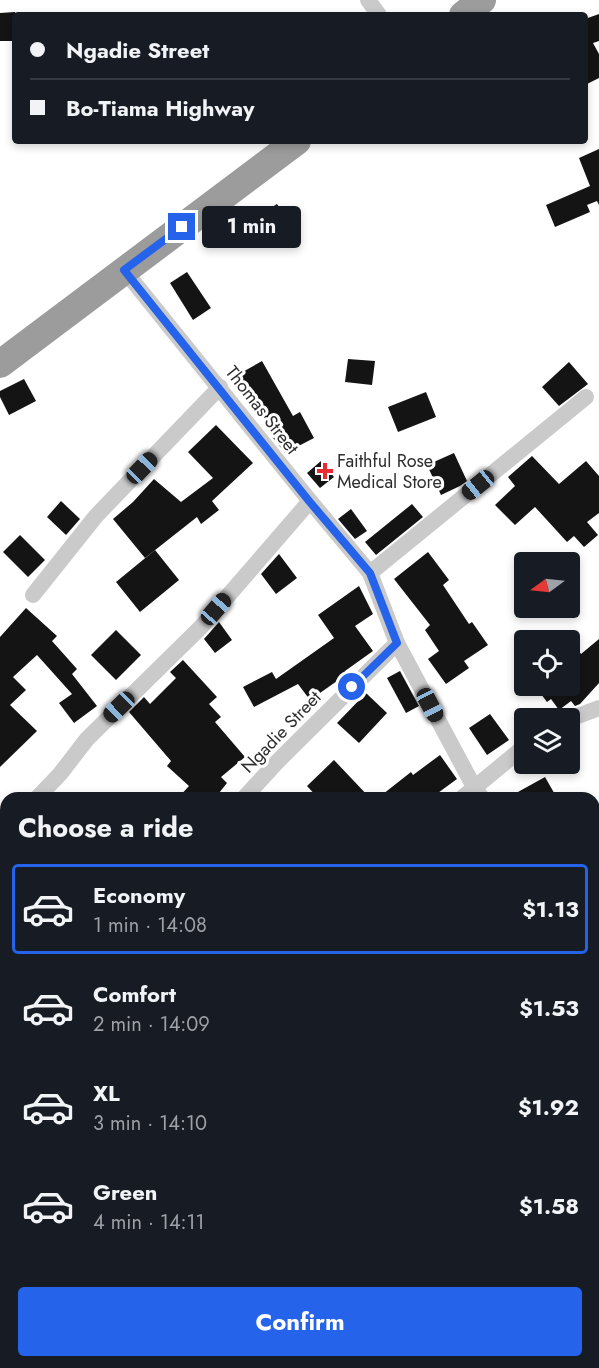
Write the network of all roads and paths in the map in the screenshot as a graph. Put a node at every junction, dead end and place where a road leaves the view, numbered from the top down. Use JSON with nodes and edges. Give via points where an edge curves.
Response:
{"nodes":[{"id":1,"x":483,"y":0,"type":"edge"},
{"id":2,"x":467,"y":12,"type":"edge"},
{"id":3,"x":293,"y":144,"type":"edge"},
{"id":4,"x":124,"y":270,"type":"junction"},
{"id":5,"x":0,"y":364,"type":"edge"},
{"id":6,"x":220,"y":387,"type":"junction"},
{"id":7,"x":586,"y":397,"type":"dead end"},
{"id":8,"x":309,"y":501,"type":"junction"},
{"id":9,"x":370,"y":573,"type":"junction"},
{"id":10,"x":33,"y":596,"type":"dead end"},
{"id":11,"x":397,"y":643,"type":"junction"},
{"id":12,"x":599,"y":708,"type":"edge"},
{"id":13,"x":580,"y":715,"type":"edge"},
{"id":14,"x":514,"y":756,"type":"edge"},
{"id":15,"x":44,"y":792,"type":"edge"},
{"id":16,"x":250,"y":792,"type":"edge"},
{"id":17,"x":472,"y":792,"type":"edge"},
{"id":18,"x":475,"y":792,"type":"edge"}],
"edges":[{"from":1,"to":2,"type":"highway"},
{"from":3,"to":4,"type":"highway"},
{"from":4,"to":5,"type":"highway"},
{"from":4,"to":6,"type":"street","name":"Thomas Street"},
{"from":6,"to":8,"type":"street","name":"Thomas Street"},
{"from":6,"to":10,"type":"street","via":[[96,516]]},
{"from":7,"to":9,"type":"street"},
{"from":8,"to":9,"type":"street","name":"Thomas Street"},
{"from":8,"to":15,"type":"street","via":[[201,627],[87,739]]},
{"from":9,"to":11,"type":"street","name":"Thomas Street"},
{"from":11,"to":16,"type":"street","name":"Ngadie Street"},
{"from":11,"to":17,"type":"street","name":"Thomas Street"},
{"from":12,"to":13,"type":"street"},
{"from":14,"to":18,"type":"street"}]}
